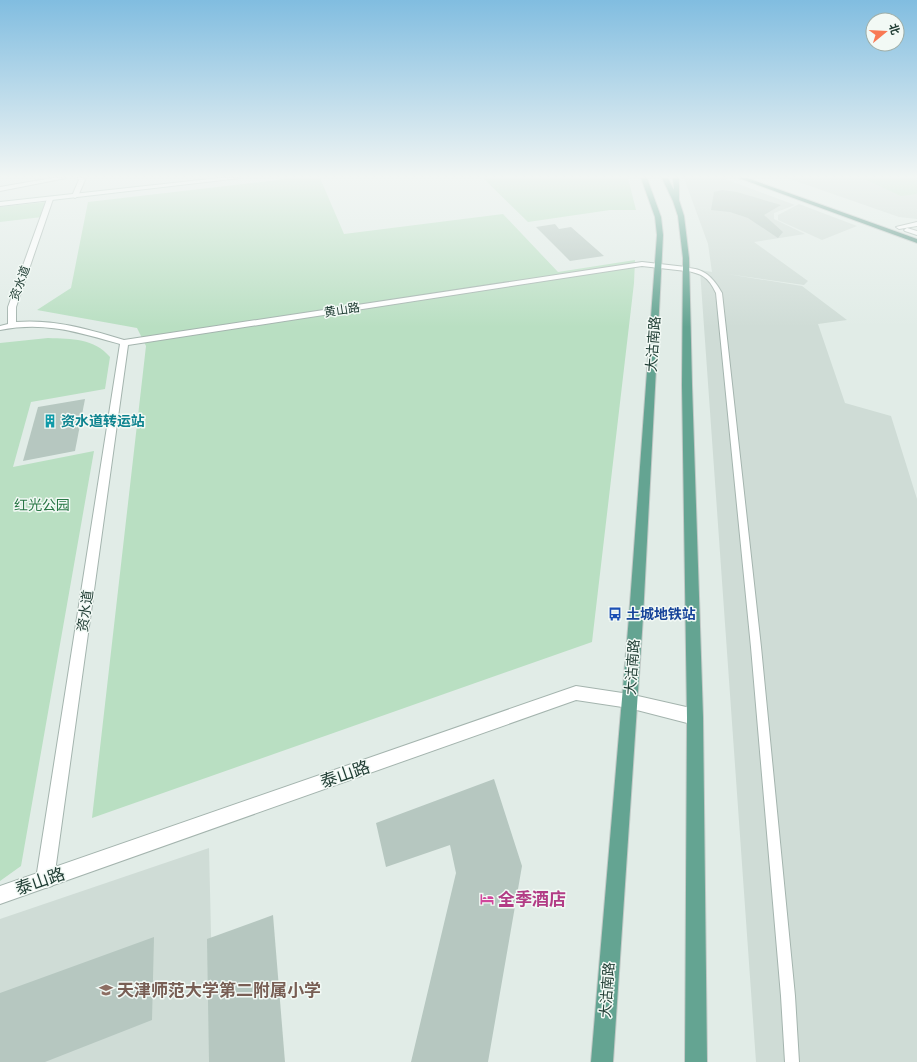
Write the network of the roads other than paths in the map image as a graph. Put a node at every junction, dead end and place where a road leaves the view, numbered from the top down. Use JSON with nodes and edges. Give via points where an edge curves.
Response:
{"nodes":[{"id":1,"x":41,"y":228,"type":"edge"},
{"id":2,"x":660,"y":228,"type":"edge"},
{"id":3,"x":683,"y":228,"type":"edge"},
{"id":4,"x":878,"y":228,"type":"edge"},
{"id":5,"x":900,"y":228,"type":"edge"},
{"id":6,"x":907,"y":230,"type":"joint"},
{"id":7,"x":917,"y":233,"type":"edge"},
{"id":8,"x":896,"y":234,"type":"joint"},
{"id":9,"x":917,"y":242,"type":"edge"},
{"id":10,"x":658,"y":265,"type":"junction"},
{"id":11,"x":686,"y":269,"type":"junction"},
{"id":12,"x":12,"y":324,"type":"junction"},
{"id":13,"x":0,"y":328,"type":"edge"},
{"id":14,"x":124,"y":343,"type":"junction"},
{"id":15,"x":629,"y":701,"type":"junction"},
{"id":16,"x":695,"y":717,"type":"junction"},
{"id":17,"x":45,"y":879,"type":"junction"},
{"id":18,"x":0,"y":895,"type":"edge"},
{"id":19,"x":602,"y":1062,"type":"edge"},
{"id":20,"x":696,"y":1062,"type":"edge"},
{"id":21,"x":792,"y":1062,"type":"edge"}],
"edges":[{"from":1,"to":12,"type":"street","name":"资水道","via":[[12,306]]},
{"from":2,"to":10,"type":"main road","name":"大沽南路"},
{"from":3,"to":11,"type":"main road"},
{"from":4,"to":8,"type":"highway"},
{"from":5,"to":6,"type":"highway"},
{"from":6,"to":7,"type":"street"},
{"from":8,"to":9,"type":"street"},
{"from":10,"to":11,"type":"street","name":"黄山路"},
{"from":10,"to":14,"type":"street","name":"黄山路","via":[[642,264]]},
{"from":10,"to":15,"type":"main road","name":"大沽南路"},
{"from":11,"to":16,"type":"main road"},
{"from":11,"to":21,"type":"lane","via":[[704,272],[710,276],[719,292],[756,646],[787,980]]},
{"from":12,"to":13,"type":"street","name":"黄山路"},
{"from":12,"to":14,"type":"street","name":"黄山路","via":[[40,323],[66,326]]},
{"from":14,"to":17,"type":"street","name":"资水道"},
{"from":15,"to":16,"type":"street","name":"泰山路"},
{"from":15,"to":17,"type":"street","name":"泰山路","via":[[576,693]]},
{"from":15,"to":19,"type":"main road","name":"大沽南路"},
{"from":16,"to":20,"type":"main road"},
{"from":17,"to":18,"type":"street","name":"泰山路"}]}
